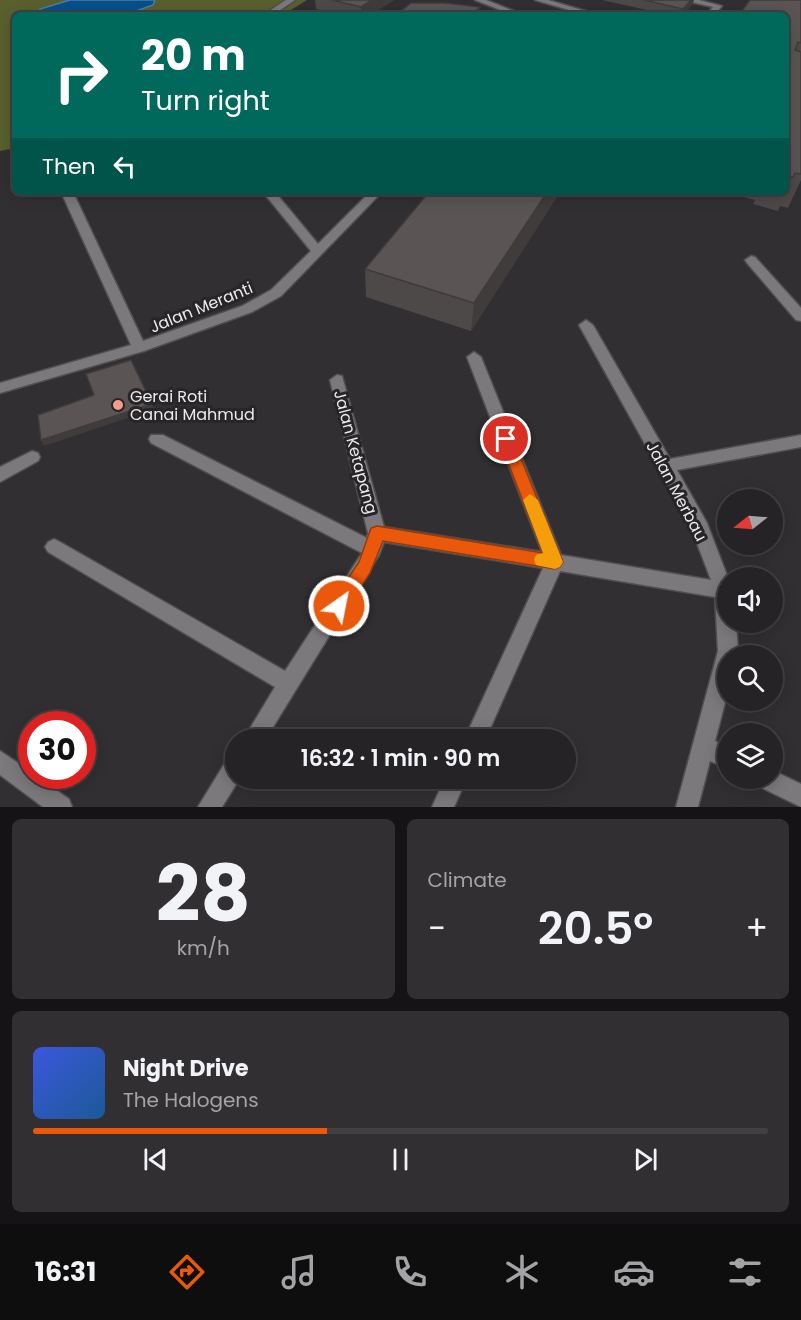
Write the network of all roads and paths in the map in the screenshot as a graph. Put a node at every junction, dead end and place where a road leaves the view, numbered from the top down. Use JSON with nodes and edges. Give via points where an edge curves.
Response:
{"nodes":[{"id":1,"x":291,"y":0,"type":"edge"},
{"id":2,"x":479,"y":0,"type":"edge"},
{"id":3,"x":539,"y":0,"type":"edge"},
{"id":4,"x":686,"y":0,"type":"edge"},
{"id":5,"x":272,"y":12,"type":"edge"},
{"id":6,"x":512,"y":12,"type":"edge"},
{"id":7,"x":584,"y":12,"type":"edge"},
{"id":8,"x":712,"y":12,"type":"edge"},
{"id":9,"x":69,"y":195,"type":"edge"},
{"id":10,"x":271,"y":195,"type":"edge"},
{"id":11,"x":373,"y":195,"type":"edge"},
{"id":12,"x":317,"y":251,"type":"junction"},
{"id":13,"x":751,"y":260,"type":"dead end"},
{"id":14,"x":801,"y":317,"type":"edge"},
{"id":15,"x":586,"y":325,"type":"dead end"},
{"id":16,"x":139,"y":348,"type":"junction"},
{"id":17,"x":474,"y":357,"type":"dead end"},
{"id":18,"x":337,"y":380,"type":"dead end"},
{"id":19,"x":0,"y":388,"type":"edge"},
{"id":20,"x":157,"y":439,"type":"dead end"},
{"id":21,"x":801,"y":441,"type":"edge"},
{"id":22,"x":32,"y":457,"type":"dead end"},
{"id":23,"x":665,"y":466,"type":"junction"},
{"id":24,"x":0,"y":475,"type":"edge"},
{"id":25,"x":375,"y":542,"type":"junction"},
{"id":26,"x":54,"y":547,"type":"dead end"},
{"id":27,"x":555,"y":562,"type":"junction"},
{"id":28,"x":717,"y":572,"type":"edge"},
{"id":29,"x":717,"y":589,"type":"edge"},
{"id":30,"x":727,"y":633,"type":"edge"},
{"id":31,"x":289,"y":684,"type":"junction"},
{"id":32,"x":260,"y":729,"type":"edge"},
{"id":33,"x":479,"y":729,"type":"edge"},
{"id":34,"x":705,"y":747,"type":"junction"},
{"id":35,"x":717,"y":753,"type":"edge"},
{"id":36,"x":0,"y":762,"type":"edge"},
{"id":37,"x":225,"y":783,"type":"edge"},
{"id":38,"x":783,"y":787,"type":"edge"},
{"id":39,"x":451,"y":789,"type":"edge"},
{"id":40,"x":801,"y":796,"type":"edge"},
{"id":41,"x":61,"y":807,"type":"edge"},
{"id":42,"x":209,"y":807,"type":"edge"},
{"id":43,"x":442,"y":807,"type":"edge"},
{"id":44,"x":687,"y":807,"type":"edge"}],
"edges":[{"from":1,"to":5,"type":"street"},
{"from":2,"to":6,"type":"street"},
{"from":3,"to":7,"type":"street"},
{"from":4,"to":8,"type":"street","via":[[717,6]]},
{"from":9,"to":16,"type":"street"},
{"from":10,"to":12,"type":"street"},
{"from":11,"to":12,"type":"street","name":"Jalan Meranti"},
{"from":12,"to":16,"type":"street","name":"Jalan Meranti","via":[[276,293],[247,309]]},
{"from":13,"to":14,"type":"street"},
{"from":15,"to":23,"type":"street","name":"Jalan Merbau"},
{"from":16,"to":19,"type":"street","name":"Jalan Meranti"},
{"from":17,"to":27,"type":"street"},
{"from":18,"to":25,"type":"street","name":"Jalan Ketapang","via":[[364,477]]},
{"from":20,"to":25,"type":"street"},
{"from":21,"to":23,"type":"street"},
{"from":22,"to":24,"type":"street"},
{"from":23,"to":28,"type":"street","name":"Jalan Merbau","via":[[698,523]]},
{"from":25,"to":27,"type":"street"},
{"from":25,"to":31,"type":"street"},
{"from":26,"to":31,"type":"street"},
{"from":27,"to":29,"type":"street"},
{"from":27,"to":33,"type":"street"},
{"from":30,"to":34,"type":"street","name":"Jalan Merbau","via":[[728,651]]},
{"from":31,"to":32,"type":"street"},
{"from":34,"to":35,"type":"street"},
{"from":34,"to":44,"type":"street","name":"Jalan Merbau"},
{"from":36,"to":41,"type":"street"},
{"from":37,"to":42,"type":"street"},
{"from":38,"to":40,"type":"street"},
{"from":39,"to":43,"type":"street"}]}
